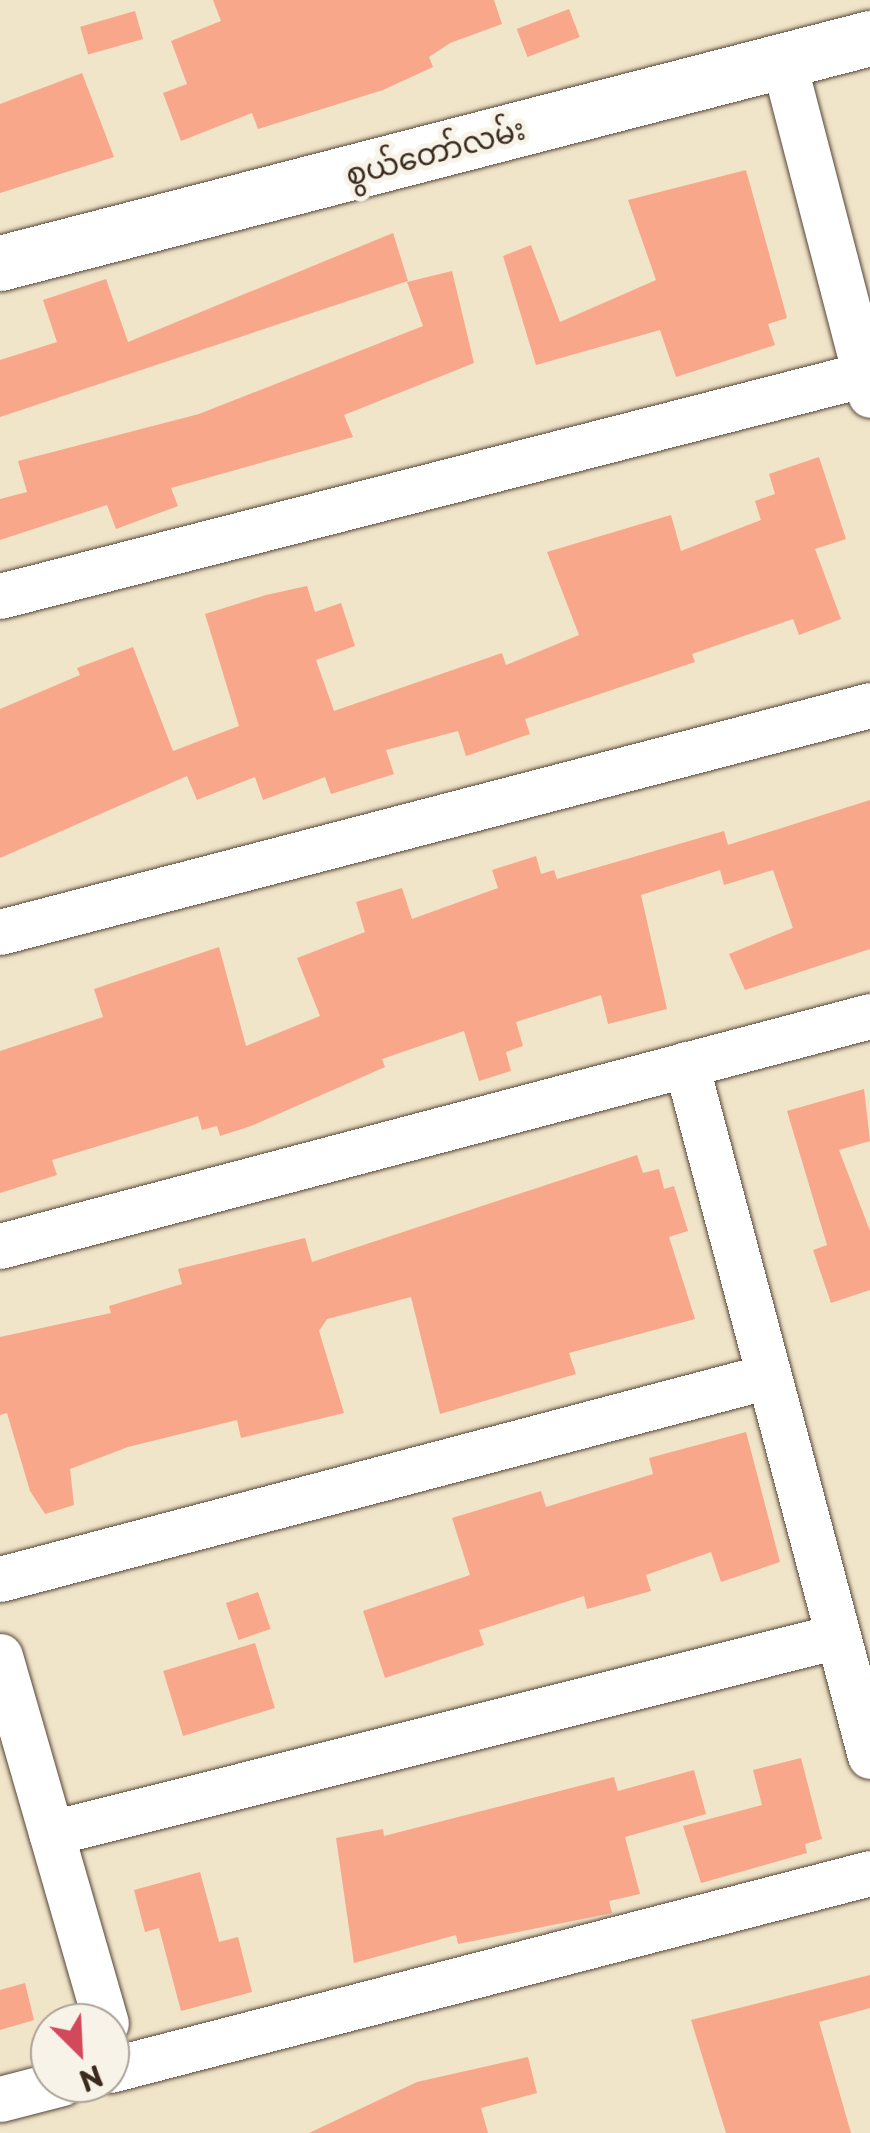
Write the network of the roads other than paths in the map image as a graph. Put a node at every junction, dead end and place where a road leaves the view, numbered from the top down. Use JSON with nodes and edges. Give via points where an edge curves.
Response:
{"nodes":[{"id":1,"x":870,"y":38,"type":"edge"},
{"id":2,"x":783,"y":60,"type":"junction"},
{"id":3,"x":0,"y":263,"type":"edge"},
{"id":4,"x":868,"y":381,"type":"edge"},
{"id":5,"x":0,"y":596,"type":"edge"},
{"id":6,"x":870,"y":704,"type":"edge"},
{"id":7,"x":0,"y":932,"type":"edge"},
{"id":8,"x":870,"y":1016,"type":"edge"},
{"id":9,"x":686,"y":1064,"type":"junction"},
{"id":10,"x":0,"y":1246,"type":"edge"},
{"id":11,"x":769,"y":1376,"type":"junction"},
{"id":12,"x":0,"y":1578,"type":"edge"},
{"id":13,"x":838,"y":1636,"type":"junction"},
{"id":14,"x":0,"y":1656,"type":"edge"},
{"id":15,"x":870,"y":1756,"type":"edge"},
{"id":16,"x":51,"y":1833,"type":"junction"},
{"id":17,"x":870,"y":1873,"type":"edge"},
{"id":18,"x":100,"y":2003,"type":"edge"},
{"id":19,"x":130,"y":2054,"type":"edge"},
{"id":20,"x":30,"y":2091,"type":"edge"},
{"id":21,"x":0,"y":2099,"type":"edge"}],
"edges":[{"from":1,"to":2,"type":"street","name":"စွယ်တော်လမ်း"},
{"from":2,"to":3,"type":"street","name":"စွယ်တော်လမ်း"},
{"from":2,"to":4,"type":"street"},
{"from":4,"to":5,"type":"street"},
{"from":6,"to":7,"type":"street"},
{"from":8,"to":9,"type":"street"},
{"from":9,"to":10,"type":"street"},
{"from":9,"to":11,"type":"street"},
{"from":11,"to":12,"type":"street"},
{"from":11,"to":13,"type":"street"},
{"from":13,"to":15,"type":"street"},
{"from":13,"to":16,"type":"street"},
{"from":14,"to":16,"type":"street"},
{"from":16,"to":18,"type":"street"},
{"from":17,"to":19,"type":"street"},
{"from":20,"to":21,"type":"street"}]}
